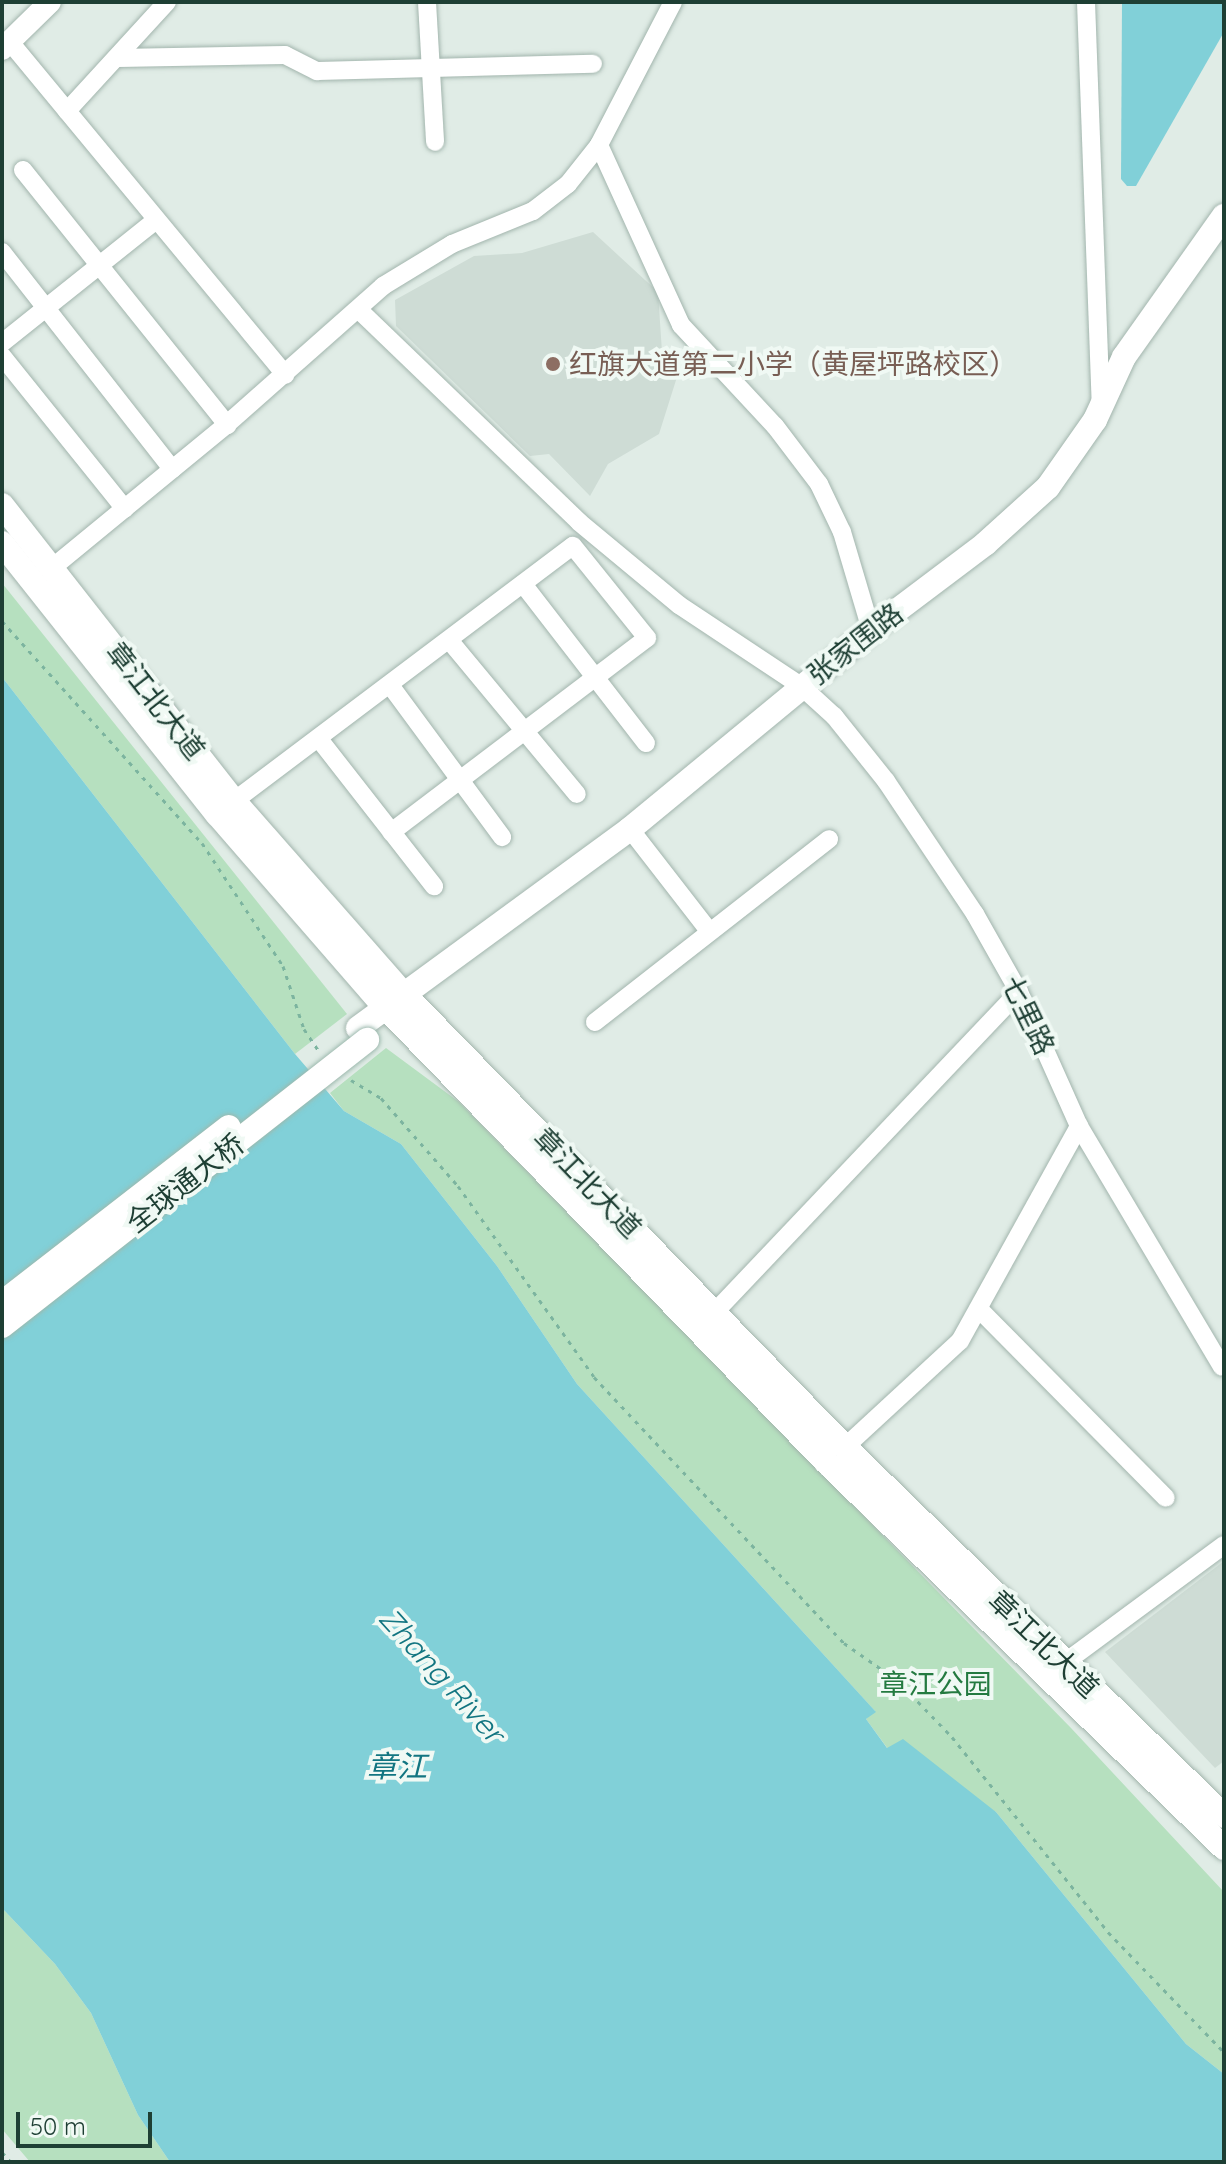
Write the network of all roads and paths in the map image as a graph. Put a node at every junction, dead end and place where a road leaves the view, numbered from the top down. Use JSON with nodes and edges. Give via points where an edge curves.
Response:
{"nodes":[{"id":1,"x":50,"y":2,"type":"edge"},
{"id":2,"x":167,"y":2,"type":"edge"},
{"id":3,"x":427,"y":2,"type":"edge"},
{"id":4,"x":673,"y":2,"type":"edge"},
{"id":5,"x":1086,"y":2,"type":"edge"},
{"id":6,"x":6,"y":46,"type":"edge"},
{"id":7,"x":118,"y":58,"type":"junction"},
{"id":8,"x":593,"y":64,"type":"dead end"},
{"id":9,"x":431,"y":69,"type":"junction"},
{"id":10,"x":67,"y":111,"type":"junction"},
{"id":11,"x":435,"y":142,"type":"dead end"},
{"id":12,"x":599,"y":145,"type":"junction"},
{"id":13,"x":23,"y":170,"type":"dead end"},
{"id":14,"x":1224,"y":216,"type":"edge"},
{"id":15,"x":156,"y":220,"type":"junction"},
{"id":16,"x":2,"y":252,"type":"edge"},
{"id":17,"x":99,"y":265,"type":"junction"},
{"id":18,"x":46,"y":308,"type":"junction"},
{"id":19,"x":360,"y":311,"type":"junction"},
{"id":20,"x":2,"y":343,"type":"edge"},
{"id":21,"x":2,"y":356,"type":"edge"},
{"id":22,"x":285,"y":375,"type":"junction"},
{"id":23,"x":1101,"y":406,"type":"junction"},
{"id":24,"x":227,"y":425,"type":"junction"},
{"id":25,"x":172,"y":469,"type":"junction"},
{"id":26,"x":2,"y":505,"type":"edge"},
{"id":27,"x":125,"y":509,"type":"junction"},
{"id":28,"x":2,"y":543,"type":"edge"},
{"id":29,"x":52,"y":568,"type":"junction"},
{"id":30,"x":523,"y":584,"type":"junction"},
{"id":31,"x":2,"y":621,"type":"edge"},
{"id":32,"x":871,"y":630,"type":"junction"},
{"id":33,"x":449,"y":640,"type":"junction"},
{"id":34,"x":595,"y":677,"type":"junction"},
{"id":35,"x":390,"y":685,"type":"junction"},
{"id":36,"x":801,"y":686,"type":"junction"},
{"id":37,"x":524,"y":730,"type":"junction"},
{"id":38,"x":319,"y":739,"type":"junction"},
{"id":39,"x":646,"y":743,"type":"dead end"},
{"id":40,"x":460,"y":780,"type":"junction"},
{"id":41,"x":577,"y":794,"type":"dead end"},
{"id":42,"x":234,"y":801,"type":"junction"},
{"id":43,"x":630,"y":829,"type":"junction"},
{"id":44,"x":391,"y":832,"type":"junction"},
{"id":45,"x":502,"y":837,"type":"dead end"},
{"id":46,"x":829,"y":839,"type":"dead end"},
{"id":47,"x":434,"y":886,"type":"dead end"},
{"id":48,"x":710,"y":932,"type":"junction"},
{"id":49,"x":1019,"y":992,"type":"junction"},
{"id":50,"x":399,"y":1006,"type":"junction"},
{"id":51,"x":595,"y":1022,"type":"dead end"},
{"id":52,"x":363,"y":1034,"type":"junction"},
{"id":53,"x":322,"y":1055,"type":"dead end"},
{"id":54,"x":340,"y":1071,"type":"dead end"},
{"id":55,"x":1079,"y":1126,"type":"junction"},
{"id":56,"x":2,"y":1303,"type":"edge"},
{"id":57,"x":980,"y":1310,"type":"junction"},
{"id":58,"x":714,"y":1313,"type":"junction"},
{"id":59,"x":2,"y":1326,"type":"edge"},
{"id":60,"x":1222,"y":1367,"type":"dead end"},
{"id":61,"x":845,"y":1447,"type":"junction"},
{"id":62,"x":1166,"y":1498,"type":"dead end"},
{"id":63,"x":1224,"y":1545,"type":"edge"},
{"id":64,"x":1063,"y":1664,"type":"junction"},
{"id":65,"x":1224,"y":1816,"type":"edge"},
{"id":66,"x":1224,"y":1848,"type":"edge"},
{"id":67,"x":1224,"y":2052,"type":"edge"},
{"id":68,"x":2,"y":2152,"type":"edge"},
{"id":69,"x":11,"y":2162,"type":"edge"}],
"edges":[{"from":1,"to":6,"type":"street"},
{"from":2,"to":7,"type":"street"},
{"from":3,"to":9,"type":"street"},
{"from":4,"to":12,"type":"street"},
{"from":5,"to":23,"type":"street"},
{"from":6,"to":10,"type":"street"},
{"from":7,"to":9,"type":"street","via":[[285,55],[317,71]]},
{"from":7,"to":10,"type":"street"},
{"from":8,"to":9,"type":"street"},
{"from":9,"to":11,"type":"street"},
{"from":10,"to":15,"type":"street"},
{"from":12,"to":19,"type":"street","via":[[568,184],[533,211],[416,263]]},
{"from":12,"to":32,"type":"street","via":[[681,325],[775,426],[819,484],[842,532]]},
{"from":13,"to":17,"type":"street"},
{"from":14,"to":23,"type":"main road","name":"张家围路","via":[[1124,357]]},
{"from":15,"to":17,"type":"street"},
{"from":15,"to":22,"type":"street"},
{"from":16,"to":18,"type":"street"},
{"from":17,"to":18,"type":"street"},
{"from":17,"to":24,"type":"street"},
{"from":18,"to":20,"type":"street"},
{"from":18,"to":25,"type":"street"},
{"from":19,"to":22,"type":"street"},
{"from":19,"to":36,"type":"street","name":"七里路","via":[[579,522],[679,605]]},
{"from":21,"to":27,"type":"street"},
{"from":22,"to":24,"type":"street"},
{"from":23,"to":32,"type":"main road","name":"张家围路","via":[[1048,487],[985,544]]},
{"from":24,"to":25,"type":"street"},
{"from":25,"to":27,"type":"street"},
{"from":26,"to":29,"type":"main road","name":"章江北大道"},
{"from":27,"to":29,"type":"street"},
{"from":28,"to":50,"type":"main road","name":"章江北大道","via":[[217,814]]},
{"from":29,"to":42,"type":"main road","name":"章江北大道"},
{"from":30,"to":33,"type":"street"},
{"from":30,"to":34,"type":"street"},
{"from":30,"to":34,"type":"street","via":[[573,546],[647,638]]},
{"from":31,"to":53,"type":"path","via":[[202,843],[283,966],[304,1029]]},
{"from":32,"to":36,"type":"main road","name":"张家围路"},
{"from":33,"to":35,"type":"street"},
{"from":33,"to":37,"type":"street"},
{"from":34,"to":37,"type":"street"},
{"from":34,"to":39,"type":"street"},
{"from":35,"to":38,"type":"street"},
{"from":35,"to":40,"type":"street"},
{"from":36,"to":43,"type":"main road","name":"张家围路"},
{"from":36,"to":49,"type":"street","name":"七里路","via":[[834,716],[886,781],[975,914]]},
{"from":37,"to":40,"type":"street"},
{"from":37,"to":41,"type":"street"},
{"from":38,"to":42,"type":"street"},
{"from":38,"to":44,"type":"street"},
{"from":40,"to":44,"type":"street"},
{"from":40,"to":45,"type":"street"},
{"from":42,"to":50,"type":"main road","name":"章江北大道"},
{"from":43,"to":48,"type":"street"},
{"from":43,"to":50,"type":"main road","name":"张家围路"},
{"from":44,"to":47,"type":"street"},
{"from":46,"to":48,"type":"street"},
{"from":48,"to":51,"type":"street"},
{"from":49,"to":55,"type":"street","name":"七里路"},
{"from":49,"to":58,"type":"street"},
{"from":50,"to":52,"type":"main road","name":"张家围路"},
{"from":50,"to":58,"type":"main road","name":"章江北大道"},
{"from":50,"to":66,"type":"main road","name":"章江北大道","via":[[827,1463]]},
{"from":52,"to":56,"type":"main road","name":"全球通大桥","bridge":true},
{"from":52,"to":59,"type":"main road","name":"全球通大桥","bridge":true},
{"from":54,"to":67,"type":"path","via":[[381,1098],[410,1128],[594,1377],[844,1643],[897,1680],[952,1737],[1108,1932]]},
{"from":55,"to":57,"type":"street"},
{"from":55,"to":60,"type":"street","name":"七里路"},
{"from":57,"to":61,"type":"street","via":[[960,1341]]},
{"from":57,"to":62,"type":"street"},
{"from":58,"to":61,"type":"main road","name":"章江北大道"},
{"from":61,"to":64,"type":"main road","name":"章江北大道"},
{"from":63,"to":64,"type":"street","via":[[1178,1574]]},
{"from":64,"to":65,"type":"main road","name":"章江北大道"},
{"from":68,"to":69,"type":"path"}]}
